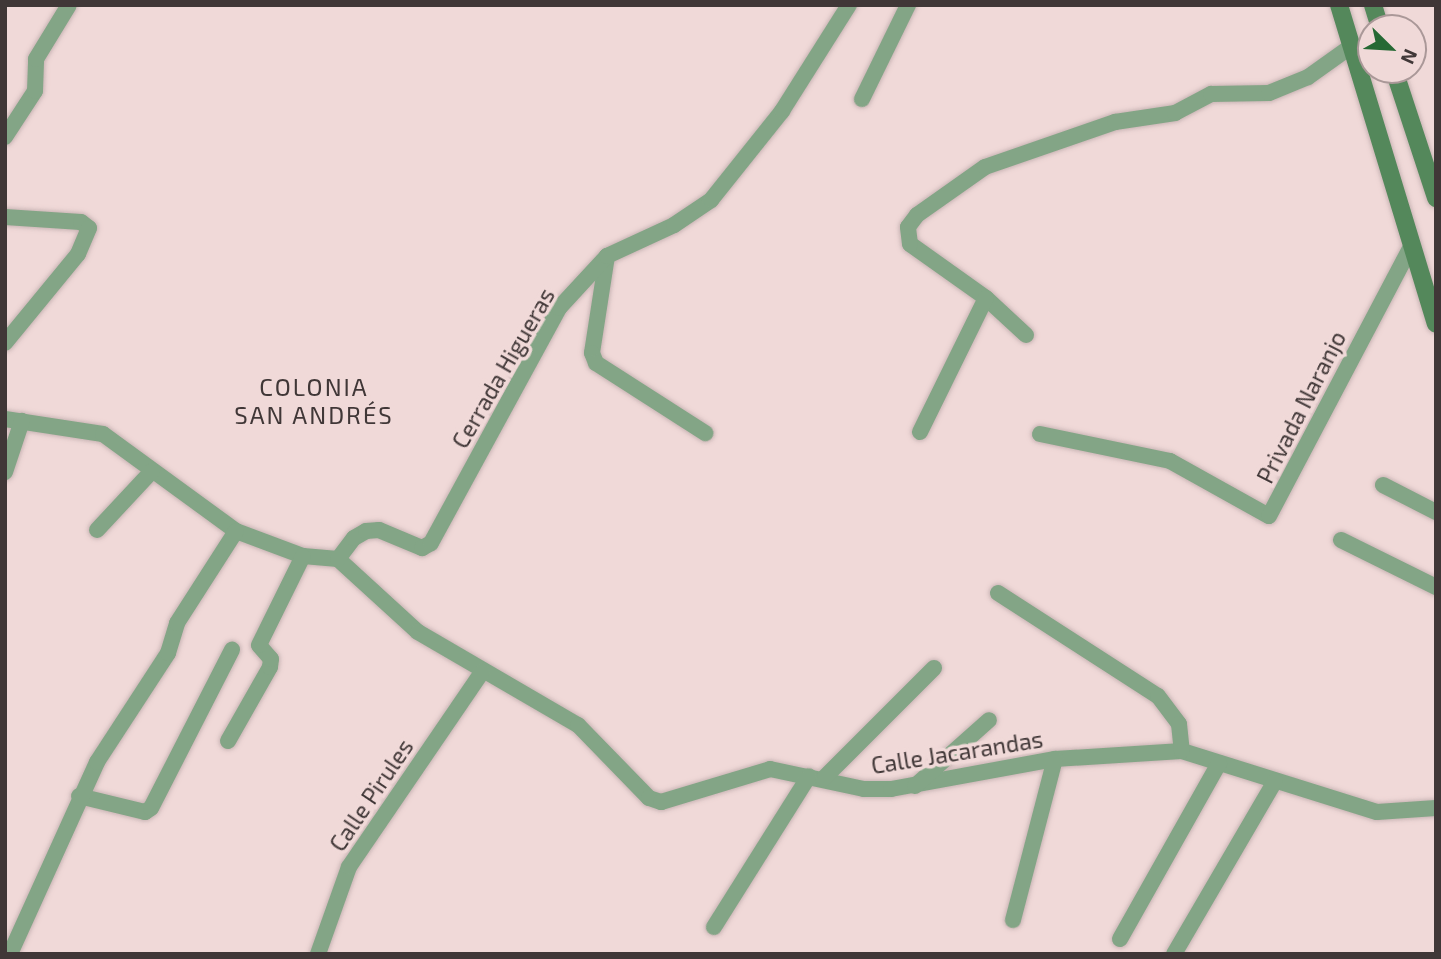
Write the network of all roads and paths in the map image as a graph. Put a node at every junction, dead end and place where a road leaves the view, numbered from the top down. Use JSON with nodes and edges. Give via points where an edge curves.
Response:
{"nodes":[{"id":1,"x":69,"y":5,"type":"edge"},
{"id":2,"x":849,"y":5,"type":"edge"},
{"id":3,"x":908,"y":5,"type":"edge"},
{"id":4,"x":1339,"y":5,"type":"edge"},
{"id":5,"x":1350,"y":47,"type":"junction"},
{"id":6,"x":1399,"y":84,"type":"edge"},
{"id":7,"x":862,"y":99,"type":"dead end"},
{"id":8,"x":5,"y":137,"type":"edge"},
{"id":9,"x":1436,"y":198,"type":"edge"},
{"id":10,"x":5,"y":217,"type":"edge"},
{"id":11,"x":1411,"y":247,"type":"junction"},
{"id":12,"x":607,"y":256,"type":"junction"},
{"id":13,"x":986,"y":298,"type":"junction"},
{"id":14,"x":1436,"y":324,"type":"edge"},
{"id":15,"x":1026,"y":335,"type":"dead end"},
{"id":16,"x":5,"y":343,"type":"edge"},
{"id":17,"x":5,"y":419,"type":"edge"},
{"id":18,"x":22,"y":421,"type":"junction"},
{"id":19,"x":920,"y":432,"type":"dead end"},
{"id":20,"x":705,"y":433,"type":"dead end"},
{"id":21,"x":1040,"y":434,"type":"dead end"},
{"id":22,"x":152,"y":471,"type":"junction"},
{"id":23,"x":5,"y":472,"type":"edge"},
{"id":24,"x":1383,"y":485,"type":"dead end"},
{"id":25,"x":1436,"y":512,"type":"edge"},
{"id":26,"x":97,"y":530,"type":"dead end"},
{"id":27,"x":236,"y":531,"type":"junction"},
{"id":28,"x":1341,"y":540,"type":"dead end"},
{"id":29,"x":303,"y":556,"type":"junction"},
{"id":30,"x":338,"y":559,"type":"junction"},
{"id":31,"x":1436,"y":587,"type":"edge"},
{"id":32,"x":998,"y":593,"type":"dead end"},
{"id":33,"x":232,"y":650,"type":"dead end"},
{"id":34,"x":934,"y":668,"type":"dead end"},
{"id":35,"x":482,"y":672,"type":"junction"},
{"id":36,"x":989,"y":720,"type":"dead end"},
{"id":37,"x":228,"y":741,"type":"dead end"},
{"id":38,"x":1182,"y":751,"type":"junction"},
{"id":39,"x":1055,"y":759,"type":"junction"},
{"id":40,"x":1219,"y":762,"type":"junction"},
{"id":41,"x":816,"y":777,"type":"junction"},
{"id":42,"x":1275,"y":781,"type":"junction"},
{"id":43,"x":915,"y":786,"type":"junction"},
{"id":44,"x":79,"y":796,"type":"junction"},
{"id":45,"x":1436,"y":808,"type":"edge"},
{"id":46,"x":1013,"y":919,"type":"dead end"},
{"id":47,"x":714,"y":927,"type":"dead end"},
{"id":48,"x":1120,"y":939,"type":"dead end"},
{"id":49,"x":10,"y":954,"type":"edge"},
{"id":50,"x":318,"y":954,"type":"edge"},
{"id":51,"x":1174,"y":954,"type":"edge"}],
"edges":[{"from":1,"to":8,"type":"street","via":[[36,59],[35,92]]},
{"from":2,"to":12,"type":"street","name":"Cerrada Higueras","via":[[782,111],[711,200],[674,225]]},
{"from":3,"to":7,"type":"street"},
{"from":4,"to":5,"type":"street"},
{"from":5,"to":11,"type":"street"},
{"from":5,"to":13,"type":"street","via":[[1308,77],[1269,93],[1210,94],[1175,113],[1104,125],[985,167],[965,179],[917,215],[906,235],[910,244]]},
{"from":6,"to":9,"type":"street"},
{"from":10,"to":16,"type":"street","via":[[81,222],[89,228],[78,254]]},
{"from":11,"to":14,"type":"street"},
{"from":11,"to":21,"type":"street","name":"Privada Naranjo","via":[[1269,516],[1170,461]]},
{"from":12,"to":20,"type":"street","via":[[592,353],[596,363]]},
{"from":12,"to":30,"type":"street","name":"Cerrada Higueras","via":[[559,308],[431,543],[422,548],[379,530],[366,531],[354,538]]},
{"from":13,"to":15,"type":"street"},
{"from":13,"to":19,"type":"street"},
{"from":17,"to":18,"type":"street"},
{"from":18,"to":22,"type":"street","via":[[103,434]]},
{"from":18,"to":23,"type":"street"},
{"from":22,"to":26,"type":"street"},
{"from":22,"to":27,"type":"street"},
{"from":24,"to":25,"type":"street"},
{"from":27,"to":29,"type":"street"},
{"from":27,"to":44,"type":"street","via":[[177,623],[169,653],[122,720]]},
{"from":28,"to":31,"type":"street"},
{"from":29,"to":30,"type":"street"},
{"from":29,"to":37,"type":"street","via":[[259,645],[271,659],[270,667]]},
{"from":30,"to":35,"type":"street","name":"Calle Jacarandas","via":[[418,632]]},
{"from":32,"to":38,"type":"street","via":[[1158,696],[1179,723]]},
{"from":33,"to":44,"type":"street","via":[[151,808],[145,812]]},
{"from":34,"to":41,"type":"street"},
{"from":35,"to":41,"type":"street","name":"Calle Jacarandas","via":[[578,725],[649,798],[661,802],[770,769]]},
{"from":35,"to":50,"type":"street","name":"Calle Pirules","via":[[349,867]]},
{"from":36,"to":43,"type":"street"},
{"from":38,"to":39,"type":"street","name":"Calle Jacarandas"},
{"from":38,"to":40,"type":"street","name":"Calle Jacarandas"},
{"from":39,"to":43,"type":"street","name":"Calle Jacarandas"},
{"from":39,"to":46,"type":"street"},
{"from":40,"to":42,"type":"street","name":"Calle Jacarandas"},
{"from":40,"to":48,"type":"street"},
{"from":41,"to":43,"type":"street","name":"Calle Jacarandas","via":[[864,789]]},
{"from":41,"to":47,"type":"street"},
{"from":42,"to":45,"type":"street","name":"Calle Jacarandas","via":[[1390,814]]},
{"from":42,"to":51,"type":"street"},
{"from":44,"to":49,"type":"street"}]}
